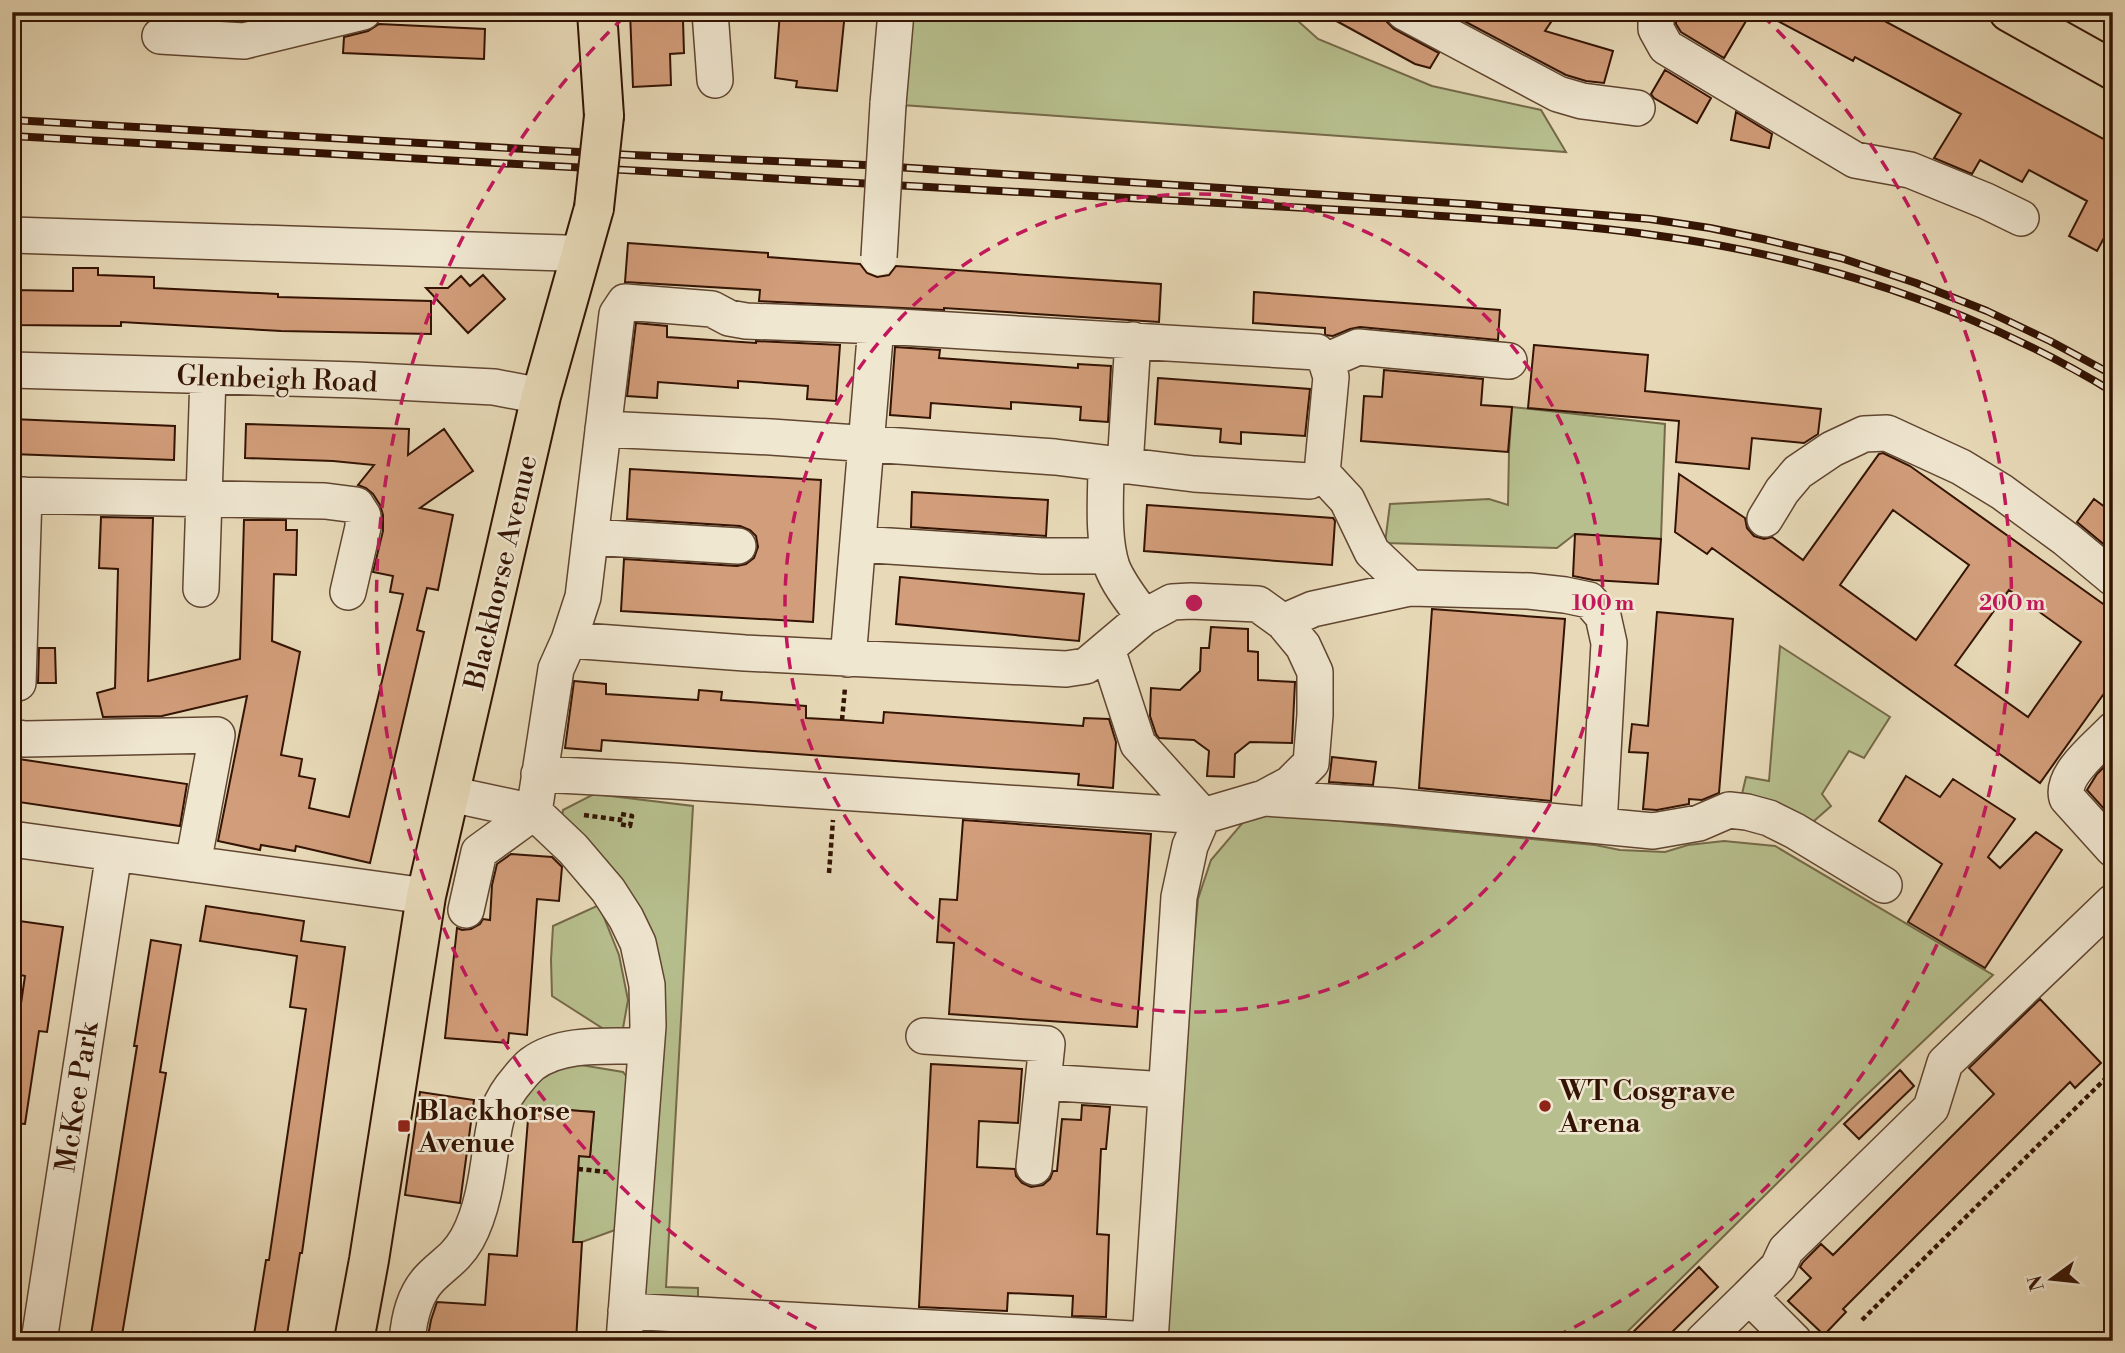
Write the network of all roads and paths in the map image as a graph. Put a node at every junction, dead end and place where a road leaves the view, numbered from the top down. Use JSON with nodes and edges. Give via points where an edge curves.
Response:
{"nodes":[{"id":1,"x":363,"y":12,"type":"edge"},
{"id":2,"x":597,"y":12,"type":"edge"},
{"id":3,"x":710,"y":12,"type":"edge"},
{"id":4,"x":896,"y":12,"type":"edge"},
{"id":5,"x":1404,"y":12,"type":"edge"},
{"id":6,"x":1656,"y":12,"type":"edge"},
{"id":7,"x":2010,"y":12,"type":"edge"},
{"id":8,"x":160,"y":36,"type":"dead end"},
{"id":9,"x":2113,"y":70,"type":"edge"},
{"id":10,"x":715,"y":80,"type":"dead end"},
{"id":11,"x":1637,"y":108,"type":"dead end"},
{"id":12,"x":2021,"y":218,"type":"dead end"},
{"id":13,"x":12,"y":235,"type":"edge"},
{"id":14,"x":581,"y":256,"type":"junction"},
{"id":15,"x":879,"y":257,"type":"dead end"},
{"id":16,"x":876,"y":326,"type":"junction"},
{"id":17,"x":1133,"y":341,"type":"junction"},
{"id":18,"x":1326,"y":361,"type":"junction"},
{"id":19,"x":1509,"y":361,"type":"dead end"},
{"id":20,"x":12,"y":370,"type":"edge"},
{"id":21,"x":208,"y":376,"type":"junction"},
{"id":22,"x":541,"y":396,"type":"junction"},
{"id":23,"x":603,"y":429,"type":"junction"},
{"id":24,"x":866,"y":443,"type":"junction"},
{"id":25,"x":1116,"y":465,"type":"junction"},
{"id":26,"x":1322,"y":473,"type":"junction"},
{"id":27,"x":18,"y":495,"type":"edge"},
{"id":28,"x":204,"y":499,"type":"junction"},
{"id":29,"x":1765,"y":519,"type":"dead end"},
{"id":30,"x":590,"y":537,"type":"junction"},
{"id":31,"x":858,"y":544,"type":"junction"},
{"id":32,"x":738,"y":546,"type":"dead end"},
{"id":33,"x":1109,"y":556,"type":"junction"},
{"id":34,"x":2113,"y":578,"type":"edge"},
{"id":35,"x":1410,"y":588,"type":"junction"},
{"id":36,"x":201,"y":589,"type":"dead end"},
{"id":37,"x":348,"y":592,"type":"dead end"},
{"id":38,"x":1144,"y":618,"type":"junction"},
{"id":39,"x":1283,"y":622,"type":"junction"},
{"id":40,"x":569,"y":640,"type":"junction"},
{"id":41,"x":1107,"y":649,"type":"junction"},
{"id":42,"x":848,"y":659,"type":"junction"},
{"id":43,"x":18,"y":683,"type":"dead end"},
{"id":44,"x":2113,"y":730,"type":"edge"},
{"id":45,"x":12,"y":737,"type":"edge"},
{"id":46,"x":539,"y":774,"type":"junction"},
{"id":47,"x":450,"y":794,"type":"junction"},
{"id":48,"x":1264,"y":798,"type":"junction"},
{"id":49,"x":534,"y":813,"type":"junction"},
{"id":50,"x":1203,"y":816,"type":"junction"},
{"id":51,"x":620,"y":820,"type":"dead end"},
{"id":52,"x":1599,"y":825,"type":"junction"},
{"id":53,"x":12,"y":839,"type":"edge"},
{"id":54,"x":2113,"y":849,"type":"edge"},
{"id":55,"x":114,"y":853,"type":"junction"},
{"id":56,"x":193,"y":864,"type":"junction"},
{"id":57,"x":1884,"y":885,"type":"dead end"},
{"id":58,"x":426,"y":896,"type":"junction"},
{"id":59,"x":2113,"y":902,"type":"edge"},
{"id":60,"x":466,"y":910,"type":"dead end"},
{"id":61,"x":924,"y":1036,"type":"dead end"},
{"id":62,"x":646,"y":1046,"type":"junction"},
{"id":63,"x":2113,"y":1071,"type":"edge"},
{"id":64,"x":1043,"y":1082,"type":"junction"},
{"id":65,"x":1166,"y":1090,"type":"junction"},
{"id":66,"x":1034,"y":1167,"type":"dead end"},
{"id":67,"x":1749,"y":1296,"type":"junction"},
{"id":68,"x":1861,"y":1321,"type":"dead end"},
{"id":69,"x":625,"y":1326,"type":"edge"},
{"id":70,"x":713,"y":1328,"type":"edge"},
{"id":71,"x":811,"y":1331,"type":"edge"},
{"id":72,"x":1150,"y":1340,"type":"edge"},
{"id":73,"x":39,"y":1341,"type":"edge"},
{"id":74,"x":354,"y":1341,"type":"edge"},
{"id":75,"x":407,"y":1341,"type":"edge"},
{"id":76,"x":1703,"y":1341,"type":"edge"},
{"id":77,"x":1794,"y":1341,"type":"edge"}],
"edges":[{"from":1,"to":8,"type":"street","via":[[244,41]]},
{"from":2,"to":14,"type":"main road","name":"Blackhorse Avenue","bridge":true,"via":[[604,116],[594,208]]},
{"from":3,"to":10,"type":"street"},
{"from":4,"to":15,"type":"street","bridge":true},
{"from":5,"to":11,"type":"street","via":[[1558,94]]},
{"from":6,"to":12,"type":"street","via":[[1656,29],[1666,47],[1855,160],[1910,170]]},
{"from":7,"to":9,"type":"main road"},
{"from":13,"to":14,"type":"street"},
{"from":14,"to":22,"type":"main road","name":"Blackhorse Avenue"},
{"from":16,"to":17,"type":"street"},
{"from":16,"to":23,"type":"street","via":[[746,321],[712,309],[625,302],[617,314]]},
{"from":16,"to":24,"type":"street"},
{"from":17,"to":18,"type":"street","via":[[1317,352]]},
{"from":17,"to":25,"type":"street"},
{"from":18,"to":19,"type":"street","via":[[1358,347]]},
{"from":18,"to":26,"type":"street","via":[[1331,377]]},
{"from":20,"to":21,"type":"street","name":"Glenbeigh Road"},
{"from":21,"to":22,"type":"street","name":"Glenbeigh Road","via":[[481,386]]},
{"from":21,"to":28,"type":"street"},
{"from":22,"to":47,"type":"main road","name":"Blackhorse Avenue"},
{"from":23,"to":24,"type":"street"},
{"from":23,"to":30,"type":"street"},
{"from":24,"to":25,"type":"street"},
{"from":24,"to":31,"type":"street"},
{"from":25,"to":26,"type":"street","via":[[1310,481]]},
{"from":25,"to":33,"type":"street","via":[[1107,523]]},
{"from":26,"to":35,"type":"street","via":[[1347,500],[1372,552]]},
{"from":27,"to":28,"type":"street"},
{"from":27,"to":43,"type":"street"},
{"from":28,"to":36,"type":"street"},
{"from":28,"to":37,"type":"street","via":[[356,505],[363,527]]},
{"from":29,"to":34,"type":"street","via":[[1798,472],[1864,434],[1887,433],[1961,467],[2001,492]]},
{"from":30,"to":32,"type":"street"},
{"from":30,"to":40,"type":"street","via":[[583,597]]},
{"from":31,"to":33,"type":"street"},
{"from":31,"to":42,"type":"street"},
{"from":33,"to":38,"type":"street"},
{"from":35,"to":39,"type":"street","via":[[1314,609]]},
{"from":35,"to":52,"type":"street","via":[[1565,595],[1589,600],[1603,616],[1609,643]]},
{"from":38,"to":39,"type":"street","via":[[1172,602],[1191,601],[1258,604]]},
{"from":38,"to":41,"type":"street"},
{"from":39,"to":48,"type":"street","via":[[1303,646],[1315,672],[1311,764],[1290,784]]},
{"from":40,"to":42,"type":"street"},
{"from":40,"to":46,"type":"street","via":[[556,669]]},
{"from":41,"to":42,"type":"street","via":[[1086,666],[1066,669]]},
{"from":41,"to":50,"type":"street","via":[[1138,744]]},
{"from":44,"to":54,"type":"street","via":[[2070,775],[2064,790]]},
{"from":45,"to":56,"type":"street","via":[[217,735]]},
{"from":46,"to":49,"type":"street"},
{"from":46,"to":50,"type":"street"},
{"from":47,"to":49,"type":"street"},
{"from":47,"to":58,"type":"main road","name":"Blackhorse Avenue"},
{"from":48,"to":50,"type":"street"},
{"from":48,"to":52,"type":"street"},
{"from":49,"to":51,"type":"path"},
{"from":49,"to":60,"type":"street","via":[[479,852]]},
{"from":49,"to":62,"type":"street","via":[[608,890],[632,930],[647,985]]},
{"from":50,"to":65,"type":"street","via":[[1190,846],[1179,897]]},
{"from":52,"to":57,"type":"street","via":[[1653,831],[1699,823],[1729,810],[1747,812],[1795,831]]},
{"from":53,"to":55,"type":"street"},
{"from":55,"to":56,"type":"street"},
{"from":55,"to":73,"type":"street","name":"McKee Park"},
{"from":56,"to":58,"type":"street"},
{"from":58,"to":74,"type":"main road","name":"Blackhorse Avenue"},
{"from":59,"to":67,"type":"street","via":[[1945,1063],[1931,1108],[1786,1250],[1777,1267]]},
{"from":61,"to":64,"type":"street","via":[[1047,1044]]},
{"from":62,"to":69,"type":"street"},
{"from":62,"to":75,"type":"street","via":[[559,1051],[531,1065],[512,1085],[501,1100],[478,1213],[451,1261],[418,1295]]},
{"from":63,"to":68,"type":"path"},
{"from":64,"to":65,"type":"street"},
{"from":64,"to":66,"type":"street"},
{"from":65,"to":72,"type":"street"},
{"from":67,"to":76,"type":"street"},
{"from":67,"to":77,"type":"street"},
{"from":69,"to":70,"type":"street"},
{"from":70,"to":71,"type":"street"},
{"from":71,"to":72,"type":"street"}]}
